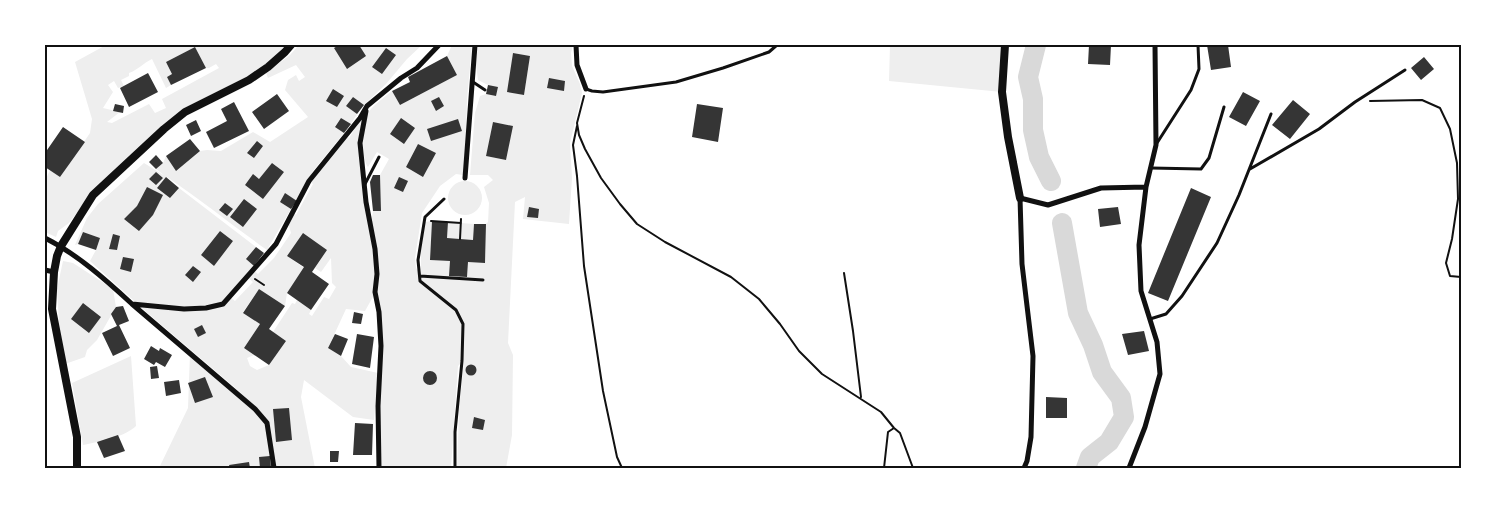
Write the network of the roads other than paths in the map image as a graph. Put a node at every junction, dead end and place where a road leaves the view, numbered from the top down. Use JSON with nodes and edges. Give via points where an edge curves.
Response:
{"nodes":[{"id":1,"x":291,"y":45,"type":"edge"},
{"id":2,"x":439,"y":45,"type":"edge"},
{"id":3,"x":475,"y":45,"type":"edge"},
{"id":4,"x":576,"y":45,"type":"edge"},
{"id":5,"x":777,"y":45,"type":"edge"},
{"id":6,"x":1005,"y":45,"type":"edge"},
{"id":7,"x":1155,"y":45,"type":"edge"},
{"id":8,"x":1198,"y":45,"type":"edge"},
{"id":9,"x":1405,"y":70,"type":"dead end"},
{"id":10,"x":473,"y":81,"type":"junction"},
{"id":11,"x":586,"y":89,"type":"joint"},
{"id":12,"x":485,"y":90,"type":"dead end"},
{"id":13,"x":367,"y":106,"type":"junction"},
{"id":14,"x":1224,"y":107,"type":"dead end"},
{"id":15,"x":1271,"y":114,"type":"dead end"},
{"id":16,"x":1156,"y":145,"type":"junction"},
{"id":17,"x":379,"y":157,"type":"dead end"},
{"id":18,"x":1150,"y":168,"type":"junction"},
{"id":19,"x":1249,"y":170,"type":"junction"},
{"id":20,"x":465,"y":178,"type":"dead end"},
{"id":21,"x":364,"y":184,"type":"junction"},
{"id":22,"x":1146,"y":187,"type":"junction"},
{"id":23,"x":444,"y":198,"type":"dead end"},
{"id":24,"x":1020,"y":198,"type":"junction"},
{"id":25,"x":45,"y":238,"type":"edge"},
{"id":26,"x":61,"y":246,"type":"junction"},
{"id":27,"x":45,"y":270,"type":"edge"},
{"id":28,"x":54,"y":272,"type":"junction"},
{"id":29,"x":420,"y":276,"type":"junction"},
{"id":30,"x":483,"y":280,"type":"dead end"},
{"id":31,"x":132,"y":304,"type":"junction"},
{"id":32,"x":1149,"y":319,"type":"junction"},
{"id":33,"x":77,"y":468,"type":"edge"},
{"id":34,"x":274,"y":468,"type":"edge"},
{"id":35,"x":379,"y":468,"type":"edge"},
{"id":36,"x":455,"y":468,"type":"edge"},
{"id":37,"x":1024,"y":468,"type":"edge"},
{"id":38,"x":1129,"y":468,"type":"edge"}],
"edges":[{"from":1,"to":26,"type":"street","via":[[249,80],[185,112],[164,129],[93,195]]},
{"from":2,"to":13,"type":"street","via":[[417,68]]},
{"from":3,"to":10,"type":"street"},
{"from":4,"to":11,"type":"street","via":[[577,66]]},
{"from":5,"to":11,"type":"lane","via":[[769,52],[676,82],[603,92]]},
{"from":6,"to":24,"type":"street","via":[[1002,92]]},
{"from":7,"to":16,"type":"street"},
{"from":8,"to":16,"type":"lane","via":[[1198,69],[1191,90]]},
{"from":9,"to":19,"type":"lane","via":[[1305,138]]},
{"from":10,"to":12,"type":"lane"},
{"from":10,"to":20,"type":"street"},
{"from":13,"to":21,"type":"street","via":[[360,143]]},
{"from":13,"to":31,"type":"street","via":[[309,181],[276,244],[223,304],[184,309]]},
{"from":14,"to":18,"type":"lane","via":[[1209,158],[1201,169]]},
{"from":15,"to":19,"type":"lane"},
{"from":16,"to":18,"type":"street"},
{"from":17,"to":21,"type":"lane"},
{"from":18,"to":22,"type":"street"},
{"from":19,"to":32,"type":"lane","via":[[1216,244],[1182,296],[1166,314]]},
{"from":21,"to":35,"type":"street","via":[[378,274],[375,292],[381,346]]},
{"from":22,"to":24,"type":"street","via":[[1101,188],[1048,205]]},
{"from":22,"to":32,"type":"street","via":[[1139,245],[1141,291]]},
{"from":23,"to":29,"type":"lane","via":[[424,220],[418,260]]},
{"from":24,"to":37,"type":"street","via":[[1022,264],[1032,356],[1031,437]]},
{"from":25,"to":26,"type":"street"},
{"from":26,"to":28,"type":"street"},
{"from":26,"to":31,"type":"street"},
{"from":27,"to":28,"type":"street"},
{"from":28,"to":33,"type":"street","via":[[52,309],[77,437]]},
{"from":29,"to":30,"type":"lane"},
{"from":29,"to":36,"type":"lane","via":[[420,281],[456,310],[463,324]]},
{"from":31,"to":34,"type":"street","via":[[268,423]]},
{"from":32,"to":38,"type":"street","via":[[1157,342],[1160,374]]}]}
